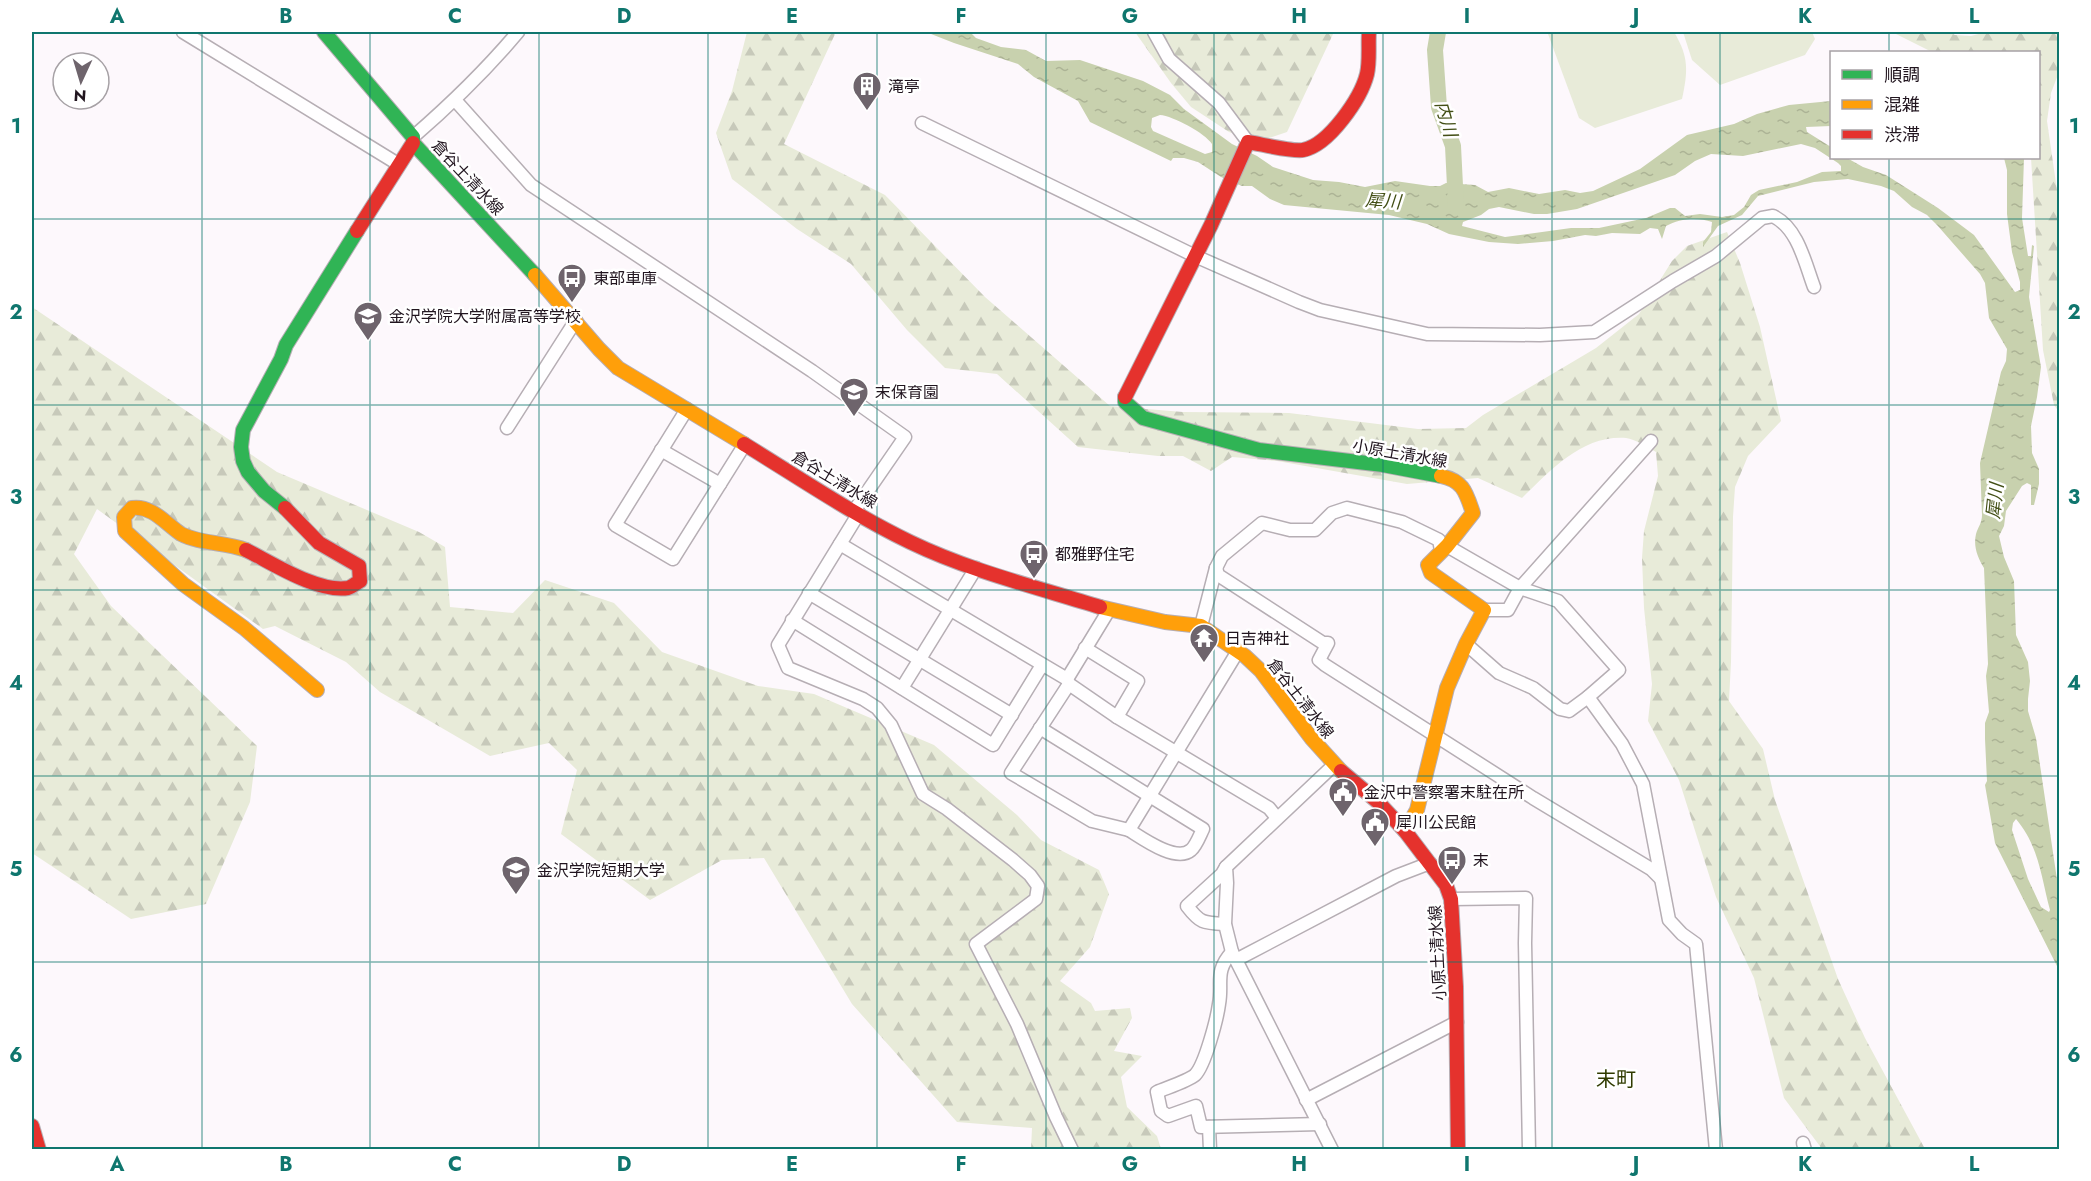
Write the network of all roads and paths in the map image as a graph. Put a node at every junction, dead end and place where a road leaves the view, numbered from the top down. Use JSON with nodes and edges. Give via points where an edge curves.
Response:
{"nodes":[{"id":1,"x":183,"y":32,"type":"edge"},
{"id":2,"x":324,"y":32,"type":"edge"},
{"id":3,"x":518,"y":32,"type":"edge"},
{"id":4,"x":1154,"y":32,"type":"edge"},
{"id":5,"x":1369,"y":32,"type":"edge"},
{"id":6,"x":455,"y":100,"type":"junction"},
{"id":7,"x":922,"y":123,"type":"dead end"},
{"id":8,"x":413,"y":140,"type":"junction"},
{"id":9,"x":1247,"y":144,"type":"junction"},
{"id":10,"x":398,"y":164,"type":"junction"},
{"id":11,"x":1195,"y":256,"type":"junction"},
{"id":12,"x":1814,"y":287,"type":"dead end"},
{"id":13,"x":576,"y":320,"type":"junction"},
{"id":14,"x":687,"y":409,"type":"junction"},
{"id":15,"x":507,"y":428,"type":"dead end"},
{"id":16,"x":1651,"y":441,"type":"dead end"},
{"id":17,"x":745,"y":444,"type":"junction"},
{"id":18,"x":661,"y":450,"type":"junction"},
{"id":19,"x":720,"y":484,"type":"junction"},
{"id":20,"x":856,"y":512,"type":"junction"},
{"id":21,"x":840,"y":544,"type":"junction"},
{"id":22,"x":1444,"y":548,"type":"junction"},
{"id":23,"x":976,"y":568,"type":"junction"},
{"id":24,"x":1216,"y":568,"type":"junction"},
{"id":25,"x":1520,"y":588,"type":"junction"},
{"id":26,"x":809,"y":593,"type":"junction"},
{"id":27,"x":950,"y":610,"type":"junction"},
{"id":28,"x":1108,"y":610,"type":"junction"},
{"id":29,"x":1484,"y":610,"type":"junction"},
{"id":30,"x":792,"y":620,"type":"junction"},
{"id":31,"x":1201,"y":626,"type":"junction"},
{"id":32,"x":1466,"y":644,"type":"junction"},
{"id":33,"x":1085,"y":648,"type":"junction"},
{"id":34,"x":1238,"y":651,"type":"junction"},
{"id":35,"x":919,"y":659,"type":"junction"},
{"id":36,"x":1042,"y":665,"type":"junction"},
{"id":37,"x":1068,"y":681,"type":"junction"},
{"id":38,"x":902,"y":688,"type":"junction"},
{"id":39,"x":317,"y":690,"type":"dead end"},
{"id":40,"x":1588,"y":697,"type":"junction"},
{"id":41,"x":1012,"y":715,"type":"junction"},
{"id":42,"x":1117,"y":717,"type":"junction"},
{"id":43,"x":1040,"y":728,"type":"junction"},
{"id":44,"x":1436,"y":737,"type":"junction"},
{"id":45,"x":1176,"y":753,"type":"junction"},
{"id":46,"x":1334,"y":765,"type":"junction"},
{"id":47,"x":1149,"y":796,"type":"junction"},
{"id":48,"x":1277,"y":818,"type":"junction"},
{"id":49,"x":1129,"y":830,"type":"junction"},
{"id":50,"x":1406,"y":831,"type":"junction"},
{"id":51,"x":1430,"y":863,"type":"junction"},
{"id":52,"x":1226,"y":867,"type":"junction"},
{"id":53,"x":1660,"y":878,"type":"junction"},
{"id":54,"x":1451,"y":899,"type":"junction"},
{"id":55,"x":1225,"y":924,"type":"junction"},
{"id":56,"x":1234,"y":956,"type":"junction"},
{"id":57,"x":1457,"y":1022,"type":"junction"},
{"id":58,"x":1306,"y":1100,"type":"junction"},
{"id":59,"x":1320,"y":1124,"type":"junction"},
{"id":60,"x":32,"y":1126,"type":"edge"},
{"id":61,"x":1209,"y":1127,"type":"junction"},
{"id":62,"x":39,"y":1149,"type":"edge"},
{"id":63,"x":1072,"y":1149,"type":"edge"},
{"id":64,"x":1210,"y":1149,"type":"edge"},
{"id":65,"x":1332,"y":1149,"type":"edge"},
{"id":66,"x":1456,"y":1149,"type":"edge"},
{"id":67,"x":1529,"y":1149,"type":"edge"},
{"id":68,"x":1716,"y":1149,"type":"edge"}],
"edges":[{"from":1,"to":10,"type":"street"},
{"from":2,"to":8,"type":"main road","name":"倉谷土清水線"},
{"from":3,"to":6,"type":"street"},
{"from":4,"to":9,"type":"street","via":[[1168,59],[1219,103]]},
{"from":5,"to":9,"type":"main road","via":[[1367,73],[1358,98],[1326,137],[1302,150]]},
{"from":6,"to":8,"type":"street"},
{"from":6,"to":20,"type":"street","via":[[531,185],[905,437]]},
{"from":7,"to":11,"type":"street"},
{"from":8,"to":10,"type":"main road"},
{"from":8,"to":13,"type":"main road","name":"倉谷土清水線"},
{"from":9,"to":11,"type":"main road","name":"小原土清水線"},
{"from":10,"to":39,"type":"main road","via":[[286,345],[243,430],[240,448],[244,467],[255,483],[323,546],[354,561],[359,566],[360,581],[348,589],[317,583],[231,544],[190,538],[139,507],[125,513],[122,519],[125,531],[183,584],[244,628]]},
{"from":11,"to":12,"type":"street","via":[[1320,310],[1427,334],[1575,334],[1594,332],[1716,256],[1762,218],[1773,216],[1786,225],[1796,241]]},
{"from":11,"to":22,"type":"main road","name":"小原土清水線","via":[[1126,389],[1125,402],[1143,418],[1259,450],[1383,465],[1450,478],[1464,488],[1473,513]]},
{"from":13,"to":14,"type":"main road","name":"倉谷土清水線","via":[[618,368]]},
{"from":13,"to":15,"type":"street"},
{"from":14,"to":17,"type":"main road","name":"倉谷土清水線"},
{"from":14,"to":18,"type":"street"},
{"from":16,"to":25,"type":"street"},
{"from":17,"to":19,"type":"street"},
{"from":17,"to":20,"type":"main road","name":"倉谷土清水線"},
{"from":18,"to":19,"type":"street"},
{"from":18,"to":19,"type":"street","via":[[615,525],[673,559]]},
{"from":20,"to":21,"type":"street"},
{"from":20,"to":23,"type":"main road","name":"倉谷土清水線","via":[[910,542]]},
{"from":21,"to":26,"type":"street"},
{"from":21,"to":27,"type":"street"},
{"from":22,"to":24,"type":"street","via":[[1439,540],[1402,522],[1347,508],[1332,513],[1315,530],[1290,530],[1262,523],[1222,556]]},
{"from":22,"to":25,"type":"street"},
{"from":22,"to":29,"type":"main road","name":"小原土清水線","via":[[1428,566],[1431,573]]},
{"from":23,"to":27,"type":"street"},
{"from":23,"to":28,"type":"main road","name":"倉谷土清水線"},
{"from":24,"to":31,"type":"street"},
{"from":24,"to":44,"type":"street","via":[[1218,575],[1328,643],[1319,660],[1325,665]]},
{"from":25,"to":29,"type":"street","via":[[1508,610]]},
{"from":25,"to":40,"type":"street","via":[[1558,601],[1619,670]]},
{"from":26,"to":30,"type":"street"},
{"from":26,"to":35,"type":"street"},
{"from":27,"to":35,"type":"street"},
{"from":27,"to":36,"type":"street"},
{"from":28,"to":31,"type":"main road","name":"倉谷土清水線"},
{"from":28,"to":33,"type":"street"},
{"from":29,"to":32,"type":"main road"},
{"from":30,"to":38,"type":"street"},
{"from":30,"to":63,"type":"street","via":[[778,645],[788,668],[878,708],[891,724],[923,794],[1013,860],[1038,886],[1036,899],[976,944],[1017,1024]]},
{"from":31,"to":34,"type":"main road","name":"倉谷土清水線"},
{"from":32,"to":40,"type":"street","via":[[1499,673],[1533,688],[1560,709],[1569,711]]},
{"from":32,"to":44,"type":"main road","via":[[1447,688]]},
{"from":33,"to":37,"type":"street"},
{"from":33,"to":42,"type":"street","via":[[1138,681]]},
{"from":34,"to":45,"type":"street"},
{"from":34,"to":46,"type":"main road","name":"倉谷土清水線","via":[[1261,671]]},
{"from":35,"to":38,"type":"street"},
{"from":35,"to":41,"type":"street"},
{"from":36,"to":37,"type":"street"},
{"from":36,"to":41,"type":"street"},
{"from":37,"to":42,"type":"street"},
{"from":37,"to":43,"type":"street"},
{"from":38,"to":41,"type":"street","via":[[993,745]]},
{"from":40,"to":53,"type":"street","via":[[1622,744],[1643,784]]},
{"from":42,"to":45,"type":"street"},
{"from":43,"to":47,"type":"street"},
{"from":43,"to":49,"type":"street","via":[[1011,773],[1092,821]]},
{"from":44,"to":50,"type":"main road","via":[[1418,810]]},
{"from":44,"to":53,"type":"street"},
{"from":45,"to":47,"type":"street"},
{"from":45,"to":48,"type":"street","via":[[1269,808]]},
{"from":46,"to":48,"type":"street"},
{"from":46,"to":50,"type":"main road","name":"倉谷土清水線"},
{"from":47,"to":49,"type":"street"},
{"from":47,"to":49,"type":"street","via":[[1203,829],[1190,851],[1179,855],[1156,847]]},
{"from":48,"to":52,"type":"street"},
{"from":50,"to":51,"type":"main road","name":"小原土清水線"},
{"from":51,"to":54,"type":"main road","name":"小原土清水線"},
{"from":51,"to":56,"type":"street"},
{"from":52,"to":55,"type":"street"},
{"from":52,"to":55,"type":"street","via":[[1187,906],[1204,923]]},
{"from":53,"to":68,"type":"street","via":[[1669,920],[1696,944]]},
{"from":54,"to":57,"type":"main road","name":"小原土清水線"},
{"from":54,"to":67,"type":"street","via":[[1526,898]]},
{"from":55,"to":56,"type":"street"},
{"from":56,"to":58,"type":"street"},
{"from":56,"to":61,"type":"street","via":[[1223,962],[1220,1003],[1196,1075],[1157,1092],[1161,1111],[1168,1116],[1196,1106],[1201,1127]]},
{"from":57,"to":58,"type":"street"},
{"from":57,"to":66,"type":"main road","name":"小原土清水線"},
{"from":58,"to":59,"type":"street"},
{"from":59,"to":61,"type":"street"},
{"from":59,"to":65,"type":"street"},
{"from":60,"to":62,"type":"main road"},
{"from":61,"to":64,"type":"street"}]}
